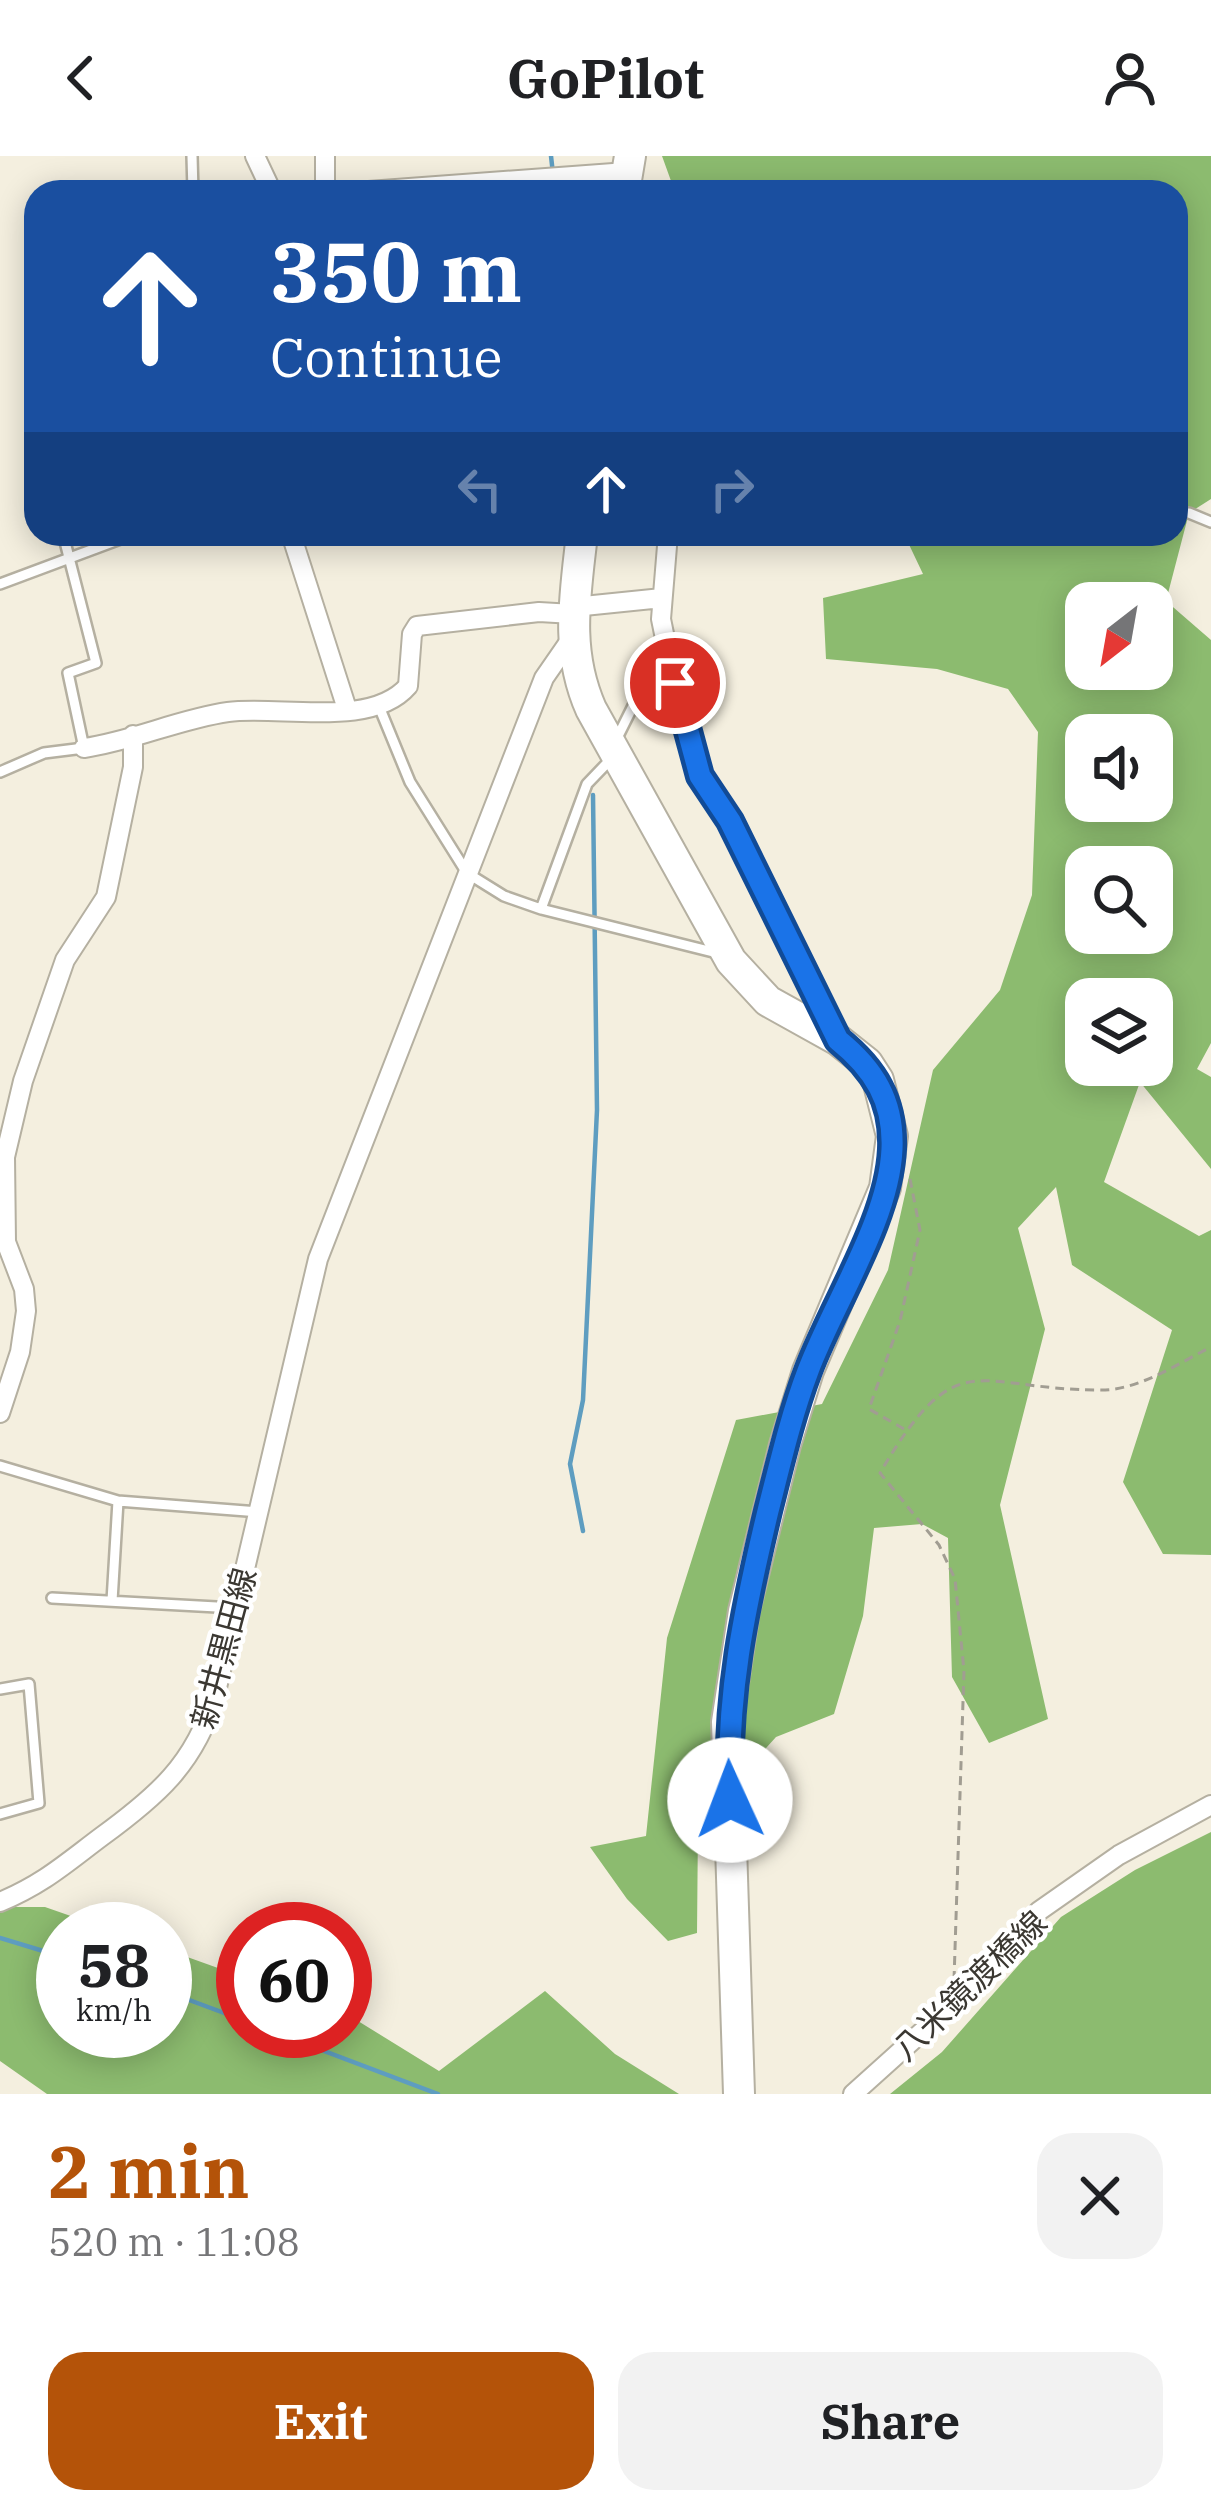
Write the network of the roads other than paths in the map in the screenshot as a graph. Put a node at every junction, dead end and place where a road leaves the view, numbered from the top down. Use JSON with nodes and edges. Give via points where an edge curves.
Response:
{"nodes":[{"id":1,"x":628,"y":179,"type":"edge"},
{"id":2,"x":525,"y":180,"type":"edge"},
{"id":3,"x":1189,"y":513,"type":"dead end"},
{"id":4,"x":1211,"y":522,"type":"edge"},
{"id":5,"x":67,"y":546,"type":"edge"},
{"id":6,"x":96,"y":546,"type":"edge"},
{"id":7,"x":295,"y":546,"type":"edge"},
{"id":8,"x":581,"y":546,"type":"edge"},
{"id":9,"x":667,"y":546,"type":"edge"},
{"id":10,"x":70,"y":554,"type":"junction"},
{"id":11,"x":0,"y":584,"type":"edge"},
{"id":12,"x":662,"y":598,"type":"junction"},
{"id":13,"x":573,"y":620,"type":"junction"},
{"id":14,"x":666,"y":639,"type":"junction"},
{"id":15,"x":377,"y":704,"type":"junction"},
{"id":16,"x":347,"y":709,"type":"junction"},
{"id":17,"x":134,"y":736,"type":"junction"},
{"id":18,"x":84,"y":748,"type":"junction"},
{"id":19,"x":614,"y":751,"type":"junction"},
{"id":20,"x":0,"y":772,"type":"edge"},
{"id":21,"x":467,"y":873,"type":"junction"},
{"id":22,"x":541,"y":909,"type":"junction"},
{"id":23,"x":728,"y":956,"type":"junction"},
{"id":24,"x":838,"y":1040,"type":"junction"},
{"id":25,"x":0,"y":1413,"type":"edge"},
{"id":26,"x":0,"y":1466,"type":"edge"},
{"id":27,"x":118,"y":1501,"type":"junction"},
{"id":28,"x":259,"y":1512,"type":"junction"},
{"id":29,"x":52,"y":1598,"type":"dead end"},
{"id":30,"x":112,"y":1601,"type":"junction"},
{"id":31,"x":236,"y":1608,"type":"junction"},
{"id":32,"x":0,"y":1689,"type":"edge"},
{"id":33,"x":1211,"y":1804,"type":"edge"},
{"id":34,"x":0,"y":1814,"type":"edge"},
{"id":35,"x":0,"y":1902,"type":"edge"},
{"id":36,"x":740,"y":2094,"type":"edge"},
{"id":37,"x":853,"y":2094,"type":"edge"}],
"edges":[{"from":1,"to":2,"type":"street"},
{"from":3,"to":4,"type":"lane"},
{"from":5,"to":10,"type":"lane"},
{"from":6,"to":10,"type":"lane"},
{"from":7,"to":16,"type":"street"},
{"from":8,"to":13,"type":"main road"},
{"from":9,"to":12,"type":"street"},
{"from":10,"to":11,"type":"lane"},
{"from":10,"to":18,"type":"lane","via":[[96,663],[68,673]]},
{"from":12,"to":13,"type":"street"},
{"from":12,"to":14,"type":"street"},
{"from":13,"to":15,"type":"street","via":[[539,612],[417,626],[408,686]]},
{"from":13,"to":19,"type":"main road","via":[[580,685]]},
{"from":13,"to":21,"type":"street"},
{"from":14,"to":19,"type":"lane"},
{"from":14,"to":24,"type":"street","via":[[700,776]]},
{"from":15,"to":16,"type":"street"},
{"from":15,"to":21,"type":"lane","via":[[410,782]]},
{"from":16,"to":17,"type":"street","via":[[233,711]]},
{"from":17,"to":18,"type":"street"},
{"from":17,"to":25,"type":"street","via":[[106,898],[65,960],[8,1144],[5,1242],[26,1310]]},
{"from":18,"to":20,"type":"lane","via":[[44,753]]},
{"from":19,"to":22,"type":"lane","via":[[587,784]]},
{"from":19,"to":23,"type":"main road"},
{"from":21,"to":22,"type":"lane"},
{"from":21,"to":28,"type":"street","name":"新井黒田線","via":[[318,1259]]},
{"from":22,"to":23,"type":"lane"},
{"from":23,"to":24,"type":"main road","via":[[769,1001]]},
{"from":24,"to":36,"type":"main road","via":[[878,1080],[892,1156],[784,1445],[732,1676]]},
{"from":26,"to":27,"type":"lane"},
{"from":27,"to":28,"type":"lane"},
{"from":27,"to":30,"type":"lane"},
{"from":28,"to":31,"type":"street","name":"新井黒田線"},
{"from":29,"to":30,"type":"lane"},
{"from":30,"to":31,"type":"lane"},
{"from":31,"to":35,"type":"street","name":"新井黒田線","via":[[210,1712],[175,1777],[47,1881]]},
{"from":32,"to":34,"type":"lane","via":[[29,1684],[39,1803]]},
{"from":33,"to":37,"type":"street","name":"八米鏡渡橋線","via":[[1040,1911],[953,2005]]}]}
